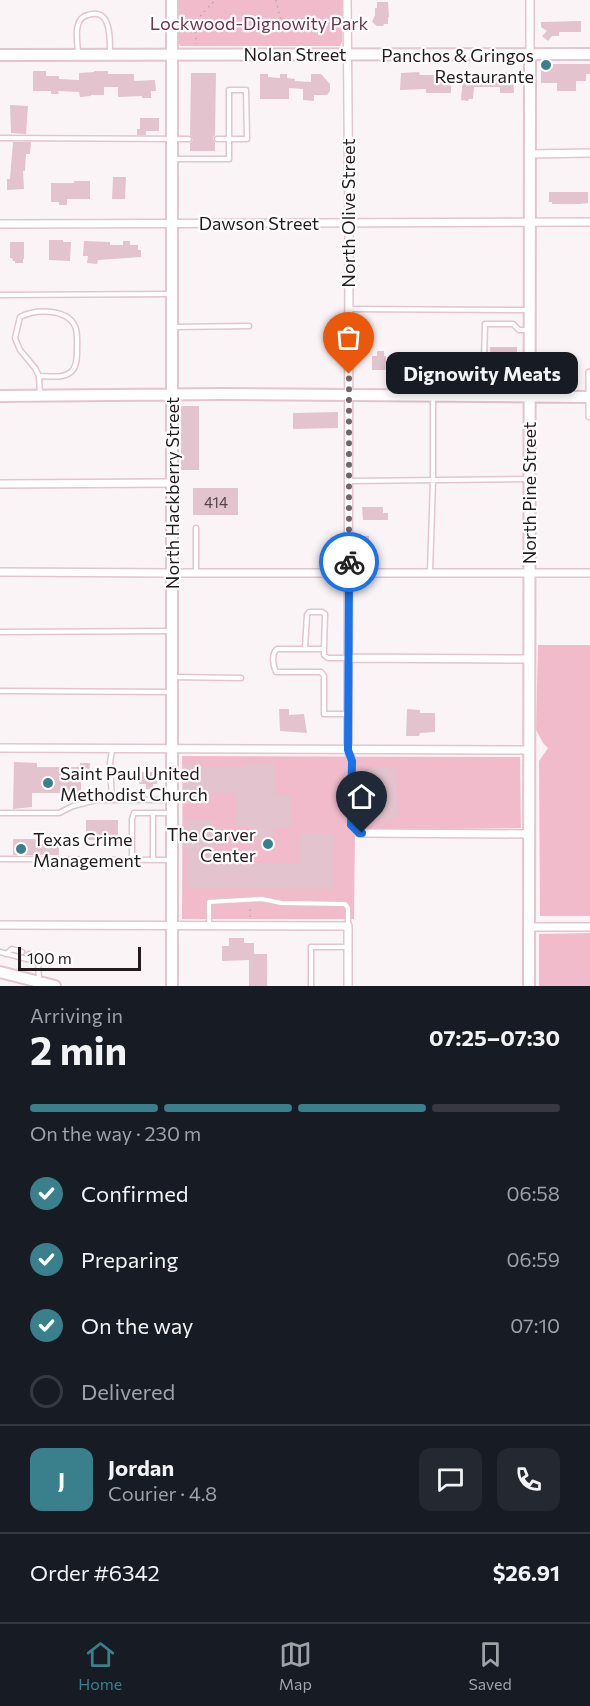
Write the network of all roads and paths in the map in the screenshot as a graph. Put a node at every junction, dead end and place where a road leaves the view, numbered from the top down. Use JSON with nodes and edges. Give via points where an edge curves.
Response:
{"nodes":[{"id":1,"x":172,"y":0,"type":"edge"},
{"id":2,"x":215,"y":0,"type":"edge"},
{"id":3,"x":276,"y":0,"type":"edge"},
{"id":4,"x":347,"y":0,"type":"edge"},
{"id":5,"x":530,"y":0,"type":"edge"},
{"id":6,"x":180,"y":21,"type":"dead end"},
{"id":7,"x":192,"y":26,"type":"junction"},
{"id":8,"x":285,"y":30,"type":"dead end"},
{"id":9,"x":196,"y":45,"type":"dead end"},
{"id":10,"x":347,"y":53,"type":"junction"},
{"id":11,"x":78,"y":54,"type":"junction"},
{"id":12,"x":110,"y":54,"type":"junction"},
{"id":13,"x":172,"y":54,"type":"junction"},
{"id":14,"x":530,"y":54,"type":"junction"},
{"id":15,"x":590,"y":54,"type":"edge"},
{"id":16,"x":0,"y":55,"type":"edge"},
{"id":17,"x":0,"y":138,"type":"edge"},
{"id":18,"x":172,"y":139,"type":"junction"},
{"id":19,"x":189,"y":139,"type":"dead end"},
{"id":20,"x":217,"y":139,"type":"dead end"},
{"id":21,"x":230,"y":139,"type":"junction"},
{"id":22,"x":590,"y":153,"type":"edge"},
{"id":23,"x":530,"y":154,"type":"junction"},
{"id":24,"x":172,"y":159,"type":"junction"},
{"id":25,"x":529,"y":222,"type":"junction"},
{"id":26,"x":590,"y":222,"type":"edge"},
{"id":27,"x":172,"y":223,"type":"junction"},
{"id":28,"x":349,"y":223,"type":"junction"},
{"id":29,"x":0,"y":224,"type":"edge"},
{"id":30,"x":172,"y":294,"type":"junction"},
{"id":31,"x":0,"y":295,"type":"edge"},
{"id":32,"x":349,"y":309,"type":"junction"},
{"id":33,"x":530,"y":310,"type":"junction"},
{"id":34,"x":249,"y":326,"type":"dead end"},
{"id":35,"x":172,"y":327,"type":"junction"},
{"id":36,"x":530,"y":330,"type":"junction"},
{"id":37,"x":590,"y":373,"type":"edge"},
{"id":38,"x":39,"y":376,"type":"junction"},
{"id":39,"x":172,"y":395,"type":"junction"},
{"id":40,"x":349,"y":395,"type":"junction"},
{"id":41,"x":433,"y":395,"type":"junction"},
{"id":42,"x":0,"y":396,"type":"edge"},
{"id":43,"x":40,"y":396,"type":"junction"},
{"id":44,"x":483,"y":396,"type":"junction"},
{"id":45,"x":530,"y":397,"type":"junction"},
{"id":46,"x":590,"y":397,"type":"edge"},
{"id":47,"x":590,"y":416,"type":"edge"},
{"id":48,"x":530,"y":479,"type":"junction"},
{"id":49,"x":433,"y":480,"type":"junction"},
{"id":50,"x":349,"y":481,"type":"junction"},
{"id":51,"x":172,"y":483,"type":"junction"},
{"id":52,"x":0,"y":484,"type":"edge"},
{"id":53,"x":196,"y":528,"type":"dead end"},
{"id":54,"x":0,"y":572,"type":"edge"},
{"id":55,"x":529,"y":572,"type":"junction"},
{"id":56,"x":172,"y":573,"type":"junction"},
{"id":57,"x":196,"y":573,"type":"junction"},
{"id":58,"x":349,"y":573,"type":"junction"},
{"id":59,"x":430,"y":573,"type":"junction"},
{"id":60,"x":590,"y":573,"type":"edge"},
{"id":61,"x":172,"y":631,"type":"junction"},
{"id":62,"x":0,"y":632,"type":"edge"},
{"id":63,"x":305,"y":648,"type":"junction"},
{"id":64,"x":324,"y":649,"type":"junction"},
{"id":65,"x":349,"y":658,"type":"junction"},
{"id":66,"x":529,"y":659,"type":"junction"},
{"id":67,"x":172,"y":677,"type":"junction"},
{"id":68,"x":240,"y":678,"type":"dead end"},
{"id":69,"x":0,"y":692,"type":"edge"},
{"id":70,"x":172,"y":692,"type":"junction"},
{"id":71,"x":348,"y":714,"type":"junction"},
{"id":72,"x":0,"y":748,"type":"edge"},
{"id":73,"x":112,"y":750,"type":"junction"},
{"id":74,"x":172,"y":750,"type":"junction"},
{"id":75,"x":348,"y":750,"type":"junction"},
{"id":76,"x":529,"y":750,"type":"junction"},
{"id":77,"x":112,"y":800,"type":"junction"},
{"id":78,"x":172,"y":800,"type":"junction"},
{"id":79,"x":0,"y":813,"type":"edge"},
{"id":80,"x":153,"y":813,"type":"junction"},
{"id":81,"x":172,"y":813,"type":"junction"},
{"id":82,"x":529,"y":834,"type":"junction"},
{"id":83,"x":0,"y":859,"type":"edge"},
{"id":84,"x":132,"y":859,"type":"junction"},
{"id":85,"x":153,"y":860,"type":"junction"},
{"id":86,"x":172,"y":860,"type":"junction"},
{"id":87,"x":250,"y":907,"type":"dead end"},
{"id":88,"x":250,"y":918,"type":"dead end"},
{"id":89,"x":172,"y":925,"type":"junction"},
{"id":90,"x":0,"y":926,"type":"edge"},
{"id":91,"x":210,"y":926,"type":"junction"},
{"id":92,"x":348,"y":926,"type":"junction"},
{"id":93,"x":529,"y":927,"type":"junction"},
{"id":94,"x":590,"y":927,"type":"edge"},
{"id":95,"x":348,"y":947,"type":"junction"},
{"id":96,"x":0,"y":952,"type":"edge"},
{"id":97,"x":22,"y":952,"type":"dead end"},
{"id":98,"x":6,"y":954,"type":"junction"},
{"id":99,"x":29,"y":954,"type":"dead end"},
{"id":100,"x":38,"y":962,"type":"junction"},
{"id":101,"x":0,"y":972,"type":"edge"},
{"id":102,"x":39,"y":982,"type":"junction"},
{"id":103,"x":55,"y":986,"type":"edge"},
{"id":104,"x":172,"y":986,"type":"edge"},
{"id":105,"x":310,"y":986,"type":"edge"},
{"id":106,"x":348,"y":986,"type":"edge"},
{"id":107,"x":529,"y":986,"type":"edge"}],
"edges":[{"from":1,"to":13,"type":"main road","name":"North Hackberry Street"},
{"from":2,"to":7,"type":"path"},
{"from":3,"to":8,"type":"path"},
{"from":4,"to":10,"type":"street","name":"North Olive Street"},
{"from":5,"to":14,"type":"street","name":"North Pine Street"},
{"from":6,"to":7,"type":"path"},
{"from":7,"to":9,"type":"path"},
{"from":10,"to":13,"type":"main road","name":"Nolan Street"},
{"from":10,"to":14,"type":"main road","name":"Nolan Street"},
{"from":10,"to":28,"type":"street","name":"North Olive Street"},
{"from":11,"to":12,"type":"main road","name":"Nolan Street"},
{"from":11,"to":12,"type":"lane","via":[[77,26],[84,16],[91,14],[103,17],[107,23]]},
{"from":11,"to":16,"type":"main road","name":"Nolan Street"},
{"from":12,"to":13,"type":"main road","name":"Nolan Street"},
{"from":13,"to":18,"type":"main road","name":"North Hackberry Street"},
{"from":14,"to":15,"type":"main road","name":"Nolan Street"},
{"from":14,"to":23,"type":"main road","name":"North Pine Street"},
{"from":17,"to":18,"type":"lane"},
{"from":18,"to":19,"type":"lane"},
{"from":18,"to":24,"type":"main road","name":"North Hackberry Street"},
{"from":20,"to":21,"type":"lane"},
{"from":21,"to":21,"type":"lane","via":[[229,90],[246,90],[247,139]]},
{"from":21,"to":24,"type":"lane","via":[[229,159]]},
{"from":22,"to":23,"type":"street"},
{"from":23,"to":25,"type":"main road","name":"North Pine Street"},
{"from":24,"to":27,"type":"main road","name":"North Hackberry Street"},
{"from":25,"to":26,"type":"street","name":"Dawson Street"},
{"from":25,"to":28,"type":"street","name":"Dawson Street"},
{"from":25,"to":33,"type":"main road","name":"North Pine Street"},
{"from":27,"to":28,"type":"street","name":"Dawson Street"},
{"from":27,"to":29,"type":"street","name":"Dawson Street"},
{"from":27,"to":30,"type":"main road","name":"North Hackberry Street"},
{"from":28,"to":32,"type":"street","name":"North Olive Street"},
{"from":30,"to":31,"type":"lane"},
{"from":30,"to":35,"type":"main road","name":"North Hackberry Street"},
{"from":32,"to":33,"type":"lane"},
{"from":32,"to":40,"type":"street","name":"North Olive Street"},
{"from":33,"to":36,"type":"main road","name":"North Pine Street"},
{"from":34,"to":35,"type":"lane"},
{"from":35,"to":39,"type":"main road","name":"North Hackberry Street"},
{"from":36,"to":44,"type":"lane","via":[[519,330],[513,324],[485,324]]},
{"from":36,"to":45,"type":"main road","name":"North Pine Street"},
{"from":37,"to":46,"type":"street"},
{"from":38,"to":38,"type":"lane","via":[[15,338],[20,317],[30,312],[60,313],[74,325],[77,360],[72,371],[64,376]]},
{"from":38,"to":43,"type":"lane"},
{"from":39,"to":40,"type":"main road"},
{"from":39,"to":43,"type":"main road"},
{"from":39,"to":51,"type":"main road","name":"North Hackberry Street"},
{"from":40,"to":41,"type":"main road"},
{"from":40,"to":50,"type":"street","name":"North Olive Street"},
{"from":41,"to":44,"type":"main road"},
{"from":41,"to":49,"type":"lane"},
{"from":42,"to":43,"type":"main road"},
{"from":44,"to":45,"type":"main road"},
{"from":45,"to":46,"type":"main road"},
{"from":45,"to":48,"type":"main road","name":"North Pine Street"},
{"from":46,"to":47,"type":"street"},
{"from":48,"to":49,"type":"lane"},
{"from":48,"to":55,"type":"main road","name":"North Pine Street"},
{"from":49,"to":50,"type":"lane"},
{"from":49,"to":59,"type":"lane"},
{"from":50,"to":58,"type":"street","name":"North Olive Street"},
{"from":51,"to":52,"type":"street"},
{"from":51,"to":56,"type":"main road","name":"North Hackberry Street"},
{"from":53,"to":57,"type":"lane"},
{"from":54,"to":56,"type":"street"},
{"from":55,"to":59,"type":"street"},
{"from":55,"to":60,"type":"street"},
{"from":55,"to":66,"type":"main road","name":"North Pine Street"},
{"from":56,"to":57,"type":"street"},
{"from":56,"to":61,"type":"main road","name":"North Hackberry Street"},
{"from":57,"to":58,"type":"street"},
{"from":58,"to":59,"type":"street"},
{"from":58,"to":65,"type":"street","name":"North Olive Street"},
{"from":61,"to":62,"type":"lane"},
{"from":61,"to":67,"type":"main road","name":"North Hackberry Street"},
{"from":63,"to":64,"type":"lane"},
{"from":63,"to":64,"type":"lane","via":[[307,615],[312,611],[325,614]]},
{"from":63,"to":71,"type":"lane","via":[[274,651],[274,669],[321,672],[324,714]]},
{"from":64,"to":65,"type":"lane","via":[[328,658]]},
{"from":65,"to":66,"type":"street"},
{"from":65,"to":71,"type":"street","name":"North Olive Street"},
{"from":66,"to":76,"type":"main road","name":"North Pine Street"},
{"from":67,"to":68,"type":"lane"},
{"from":67,"to":70,"type":"main road","name":"North Hackberry Street"},
{"from":69,"to":70,"type":"lane"},
{"from":70,"to":74,"type":"main road","name":"North Hackberry Street"},
{"from":71,"to":75,"type":"street","name":"North Olive Street"},
{"from":72,"to":73,"type":"street"},
{"from":73,"to":74,"type":"street"},
{"from":73,"to":77,"type":"lane"},
{"from":74,"to":75,"type":"street"},
{"from":74,"to":78,"type":"main road","name":"North Hackberry Street"},
{"from":75,"to":76,"type":"street"},
{"from":75,"to":82,"type":"street","name":"North Olive Street","via":[[352,761],[351,825],[359,833]]},
{"from":76,"to":82,"type":"main road","name":"North Pine Street"},
{"from":77,"to":78,"type":"lane"},
{"from":77,"to":79,"type":"lane","via":[[96,800],[58,813]]},
{"from":78,"to":81,"type":"main road","name":"North Hackberry Street"},
{"from":80,"to":81,"type":"lane"},
{"from":80,"to":84,"type":"lane","via":[[133,815]]},
{"from":80,"to":85,"type":"lane"},
{"from":81,"to":86,"type":"main road","name":"North Hackberry Street"},
{"from":82,"to":93,"type":"main road","name":"North Pine Street"},
{"from":83,"to":84,"type":"lane"},
{"from":84,"to":85,"type":"lane"},
{"from":85,"to":86,"type":"lane"},
{"from":86,"to":89,"type":"main road","name":"North Hackberry Street"},
{"from":87,"to":88,"type":"path"},
{"from":89,"to":90,"type":"street"},
{"from":89,"to":91,"type":"street"},
{"from":89,"to":104,"type":"main road","name":"North Hackberry Street"},
{"from":91,"to":92,"type":"street"},
{"from":91,"to":92,"type":"lane","via":[[209,902],[262,899],[345,904]]},
{"from":92,"to":95,"type":"street"},
{"from":93,"to":94,"type":"street"},
{"from":93,"to":107,"type":"main road","name":"North Pine Street"},
{"from":95,"to":105,"type":"lane","via":[[311,947]]},
{"from":95,"to":106,"type":"street"},
{"from":96,"to":98,"type":"lane"},
{"from":97,"to":98,"type":"lane","via":[[12,949]]},
{"from":98,"to":100,"type":"lane"},
{"from":99,"to":100,"type":"lane","via":[[37,956]]},
{"from":100,"to":102,"type":"lane"},
{"from":101,"to":102,"type":"main road"},
{"from":102,"to":103,"type":"main road"}]}
